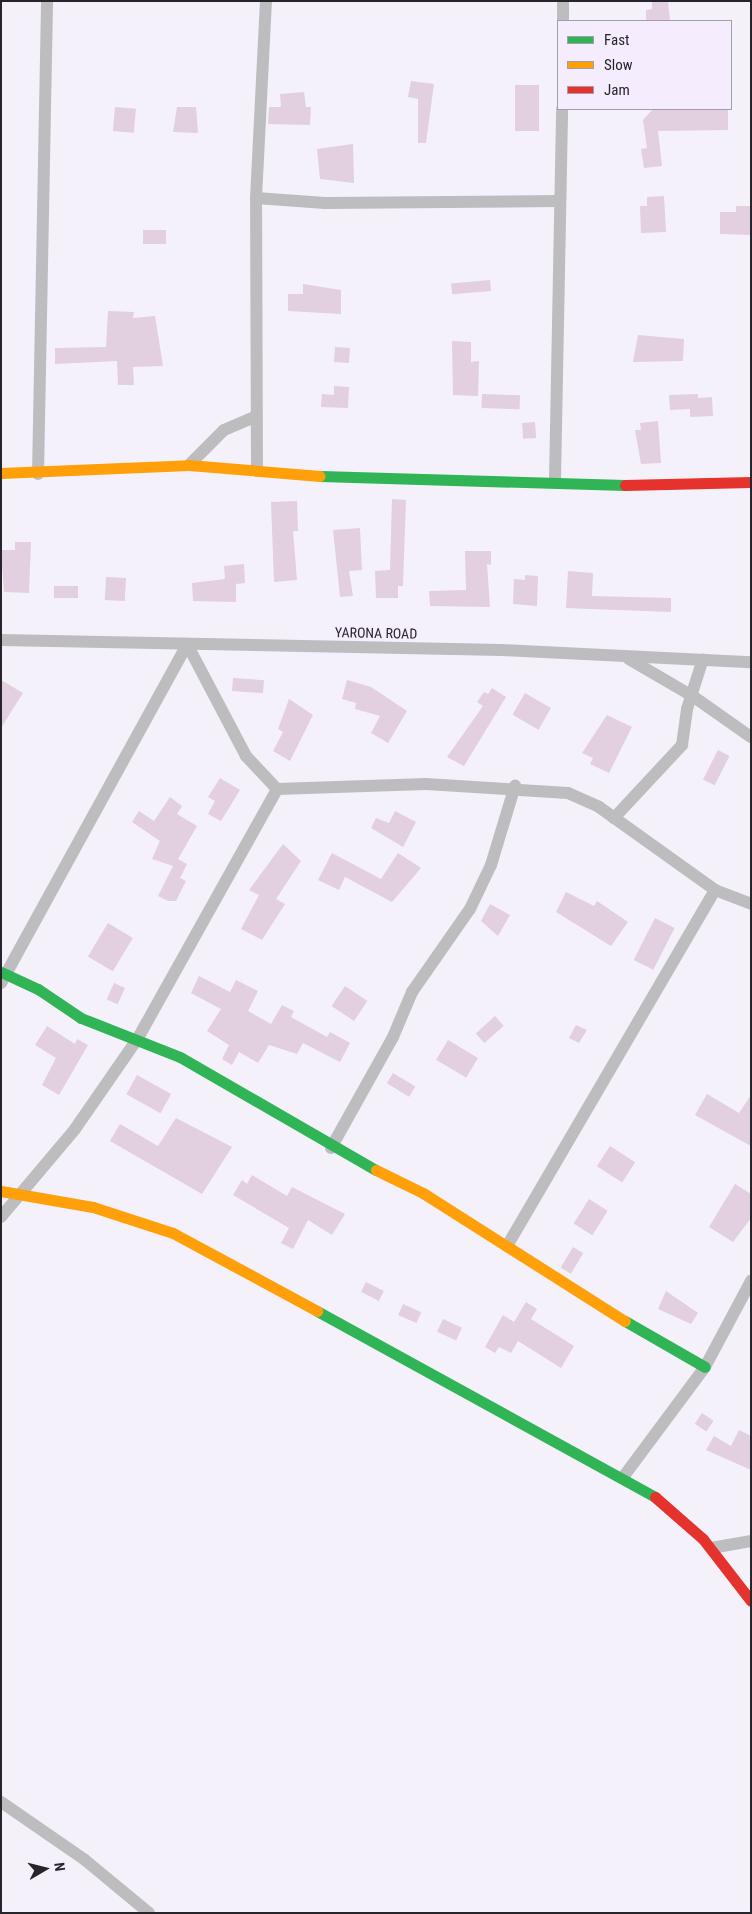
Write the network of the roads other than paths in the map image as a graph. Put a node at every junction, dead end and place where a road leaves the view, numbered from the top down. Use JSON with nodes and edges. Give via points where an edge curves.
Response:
{"nodes":[{"id":1,"x":47,"y":1,"type":"edge"},
{"id":2,"x":266,"y":1,"type":"edge"},
{"id":3,"x":563,"y":1,"type":"edge"},
{"id":4,"x":563,"y":20,"type":"edge"},
{"id":5,"x":562,"y":110,"type":"edge"},
{"id":6,"x":256,"y":198,"type":"junction"},
{"id":7,"x":558,"y":201,"type":"junction"},
{"id":8,"x":254,"y":417,"type":"junction"},
{"id":9,"x":189,"y":465,"type":"junction"},
{"id":10,"x":257,"y":471,"type":"junction"},
{"id":11,"x":1,"y":473,"type":"edge"},
{"id":12,"x":38,"y":474,"type":"junction"},
{"id":13,"x":554,"y":480,"type":"junction"},
{"id":14,"x":751,"y":482,"type":"edge"},
{"id":15,"x":1,"y":640,"type":"edge"},
{"id":16,"x":187,"y":644,"type":"junction"},
{"id":17,"x":627,"y":658,"type":"junction"},
{"id":18,"x":703,"y":659,"type":"junction"},
{"id":19,"x":751,"y":662,"type":"edge"},
{"id":20,"x":694,"y":697,"type":"junction"},
{"id":21,"x":751,"y":737,"type":"edge"},
{"id":22,"x":514,"y":786,"type":"junction"},
{"id":23,"x":276,"y":789,"type":"junction"},
{"id":24,"x":614,"y":818,"type":"junction"},
{"id":25,"x":715,"y":890,"type":"junction"},
{"id":26,"x":751,"y":904,"type":"edge"},
{"id":27,"x":3,"y":976,"type":"edge"},
{"id":28,"x":138,"y":1038,"type":"junction"},
{"id":29,"x":331,"y":1148,"type":"junction"},
{"id":30,"x":1,"y":1191,"type":"edge"},
{"id":31,"x":19,"y":1192,"type":"junction"},
{"id":32,"x":1,"y":1217,"type":"edge"},
{"id":33,"x":507,"y":1246,"type":"junction"},
{"id":34,"x":751,"y":1281,"type":"edge"},
{"id":35,"x":705,"y":1367,"type":"junction"},
{"id":36,"x":624,"y":1476,"type":"junction"},
{"id":37,"x":751,"y":1542,"type":"edge"},
{"id":38,"x":710,"y":1548,"type":"junction"},
{"id":39,"x":751,"y":1601,"type":"edge"},
{"id":40,"x":1,"y":1802,"type":"edge"},
{"id":41,"x":149,"y":1913,"type":"edge"}],
"edges":[{"from":1,"to":12,"type":"street"},
{"from":2,"to":6,"type":"street"},
{"from":3,"to":4,"type":"street"},
{"from":5,"to":7,"type":"street"},
{"from":6,"to":7,"type":"street","via":[[325,203]]},
{"from":6,"to":8,"type":"street"},
{"from":7,"to":13,"type":"street"},
{"from":8,"to":9,"type":"street","via":[[224,430]]},
{"from":8,"to":10,"type":"street"},
{"from":9,"to":10,"type":"street"},
{"from":9,"to":12,"type":"street"},
{"from":10,"to":13,"type":"street"},
{"from":11,"to":12,"type":"street"},
{"from":13,"to":14,"type":"street","via":[[579,486]]},
{"from":15,"to":16,"type":"street","name":"YARONA ROAD"},
{"from":16,"to":17,"type":"street","name":"YARONA ROAD","via":[[502,650]]},
{"from":16,"to":23,"type":"street","via":[[246,756]]},
{"from":16,"to":27,"type":"street"},
{"from":17,"to":18,"type":"street","name":"YARONA ROAD"},
{"from":17,"to":20,"type":"street"},
{"from":18,"to":19,"type":"street","name":"YARONA ROAD"},
{"from":18,"to":20,"type":"street"},
{"from":20,"to":21,"type":"street"},
{"from":20,"to":24,"type":"street","via":[[687,709],[682,745]]},
{"from":22,"to":23,"type":"street"},
{"from":22,"to":24,"type":"street","via":[[568,793]]},
{"from":22,"to":29,"type":"street","via":[[491,865],[470,909],[412,992],[393,1037]]},
{"from":23,"to":28,"type":"street"},
{"from":24,"to":25,"type":"street"},
{"from":25,"to":26,"type":"street"},
{"from":25,"to":33,"type":"street"},
{"from":27,"to":28,"type":"street","via":[[81,1018]]},
{"from":28,"to":29,"type":"street","via":[[180,1057]]},
{"from":28,"to":31,"type":"street","via":[[75,1129]]},
{"from":29,"to":33,"type":"street","via":[[423,1193]]},
{"from":30,"to":31,"type":"street"},
{"from":31,"to":32,"type":"street"},
{"from":31,"to":36,"type":"street","via":[[93,1206],[173,1233]]},
{"from":33,"to":35,"type":"street","via":[[664,1346]]},
{"from":34,"to":35,"type":"street"},
{"from":35,"to":36,"type":"street"},
{"from":36,"to":38,"type":"street","via":[[668,1504]]},
{"from":37,"to":38,"type":"street"},
{"from":38,"to":39,"type":"street"},
{"from":40,"to":41,"type":"street","via":[[85,1860]]}]}
